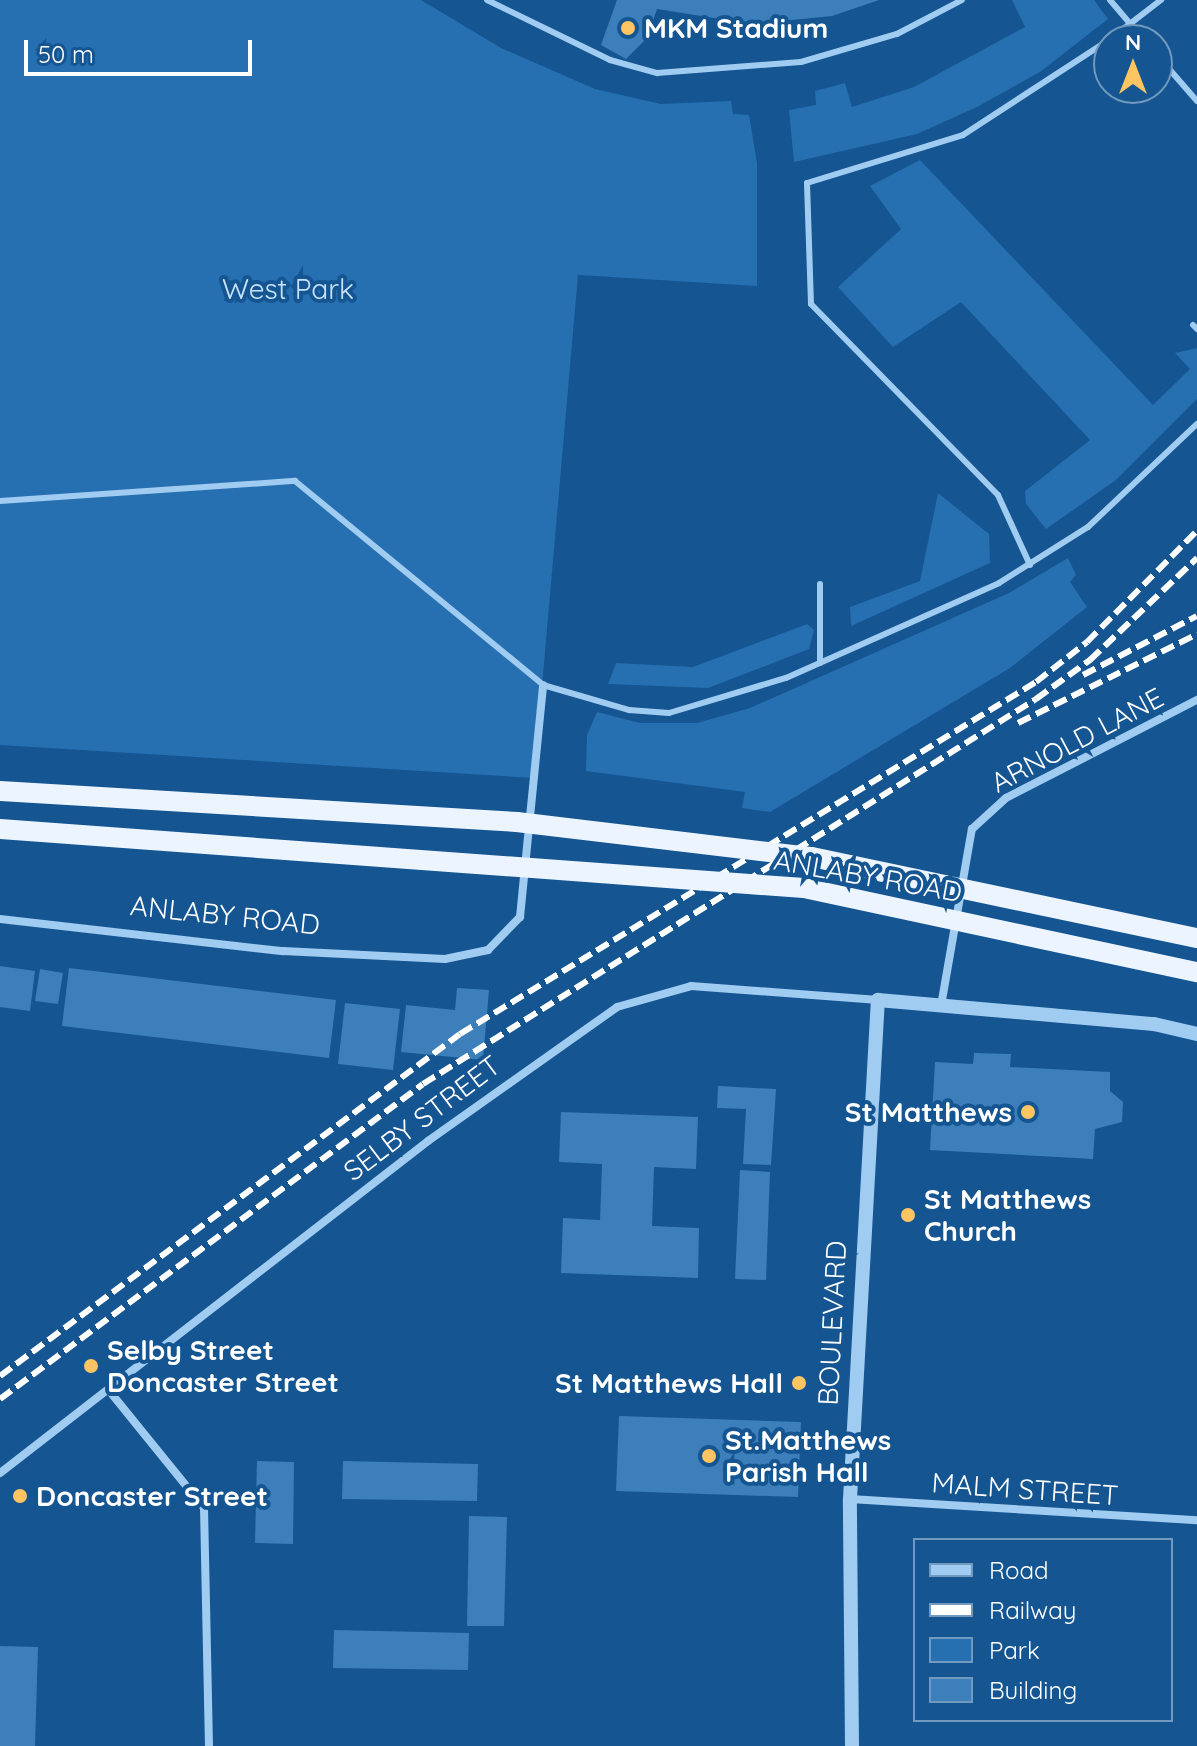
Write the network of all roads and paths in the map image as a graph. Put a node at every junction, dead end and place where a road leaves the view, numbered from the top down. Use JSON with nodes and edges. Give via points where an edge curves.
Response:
{"nodes":[{"id":1,"x":487,"y":0,"type":"edge"},
{"id":2,"x":962,"y":0,"type":"edge"},
{"id":3,"x":1110,"y":0,"type":"edge"},
{"id":4,"x":1161,"y":0,"type":"edge"},
{"id":5,"x":1130,"y":24,"type":"joint"},
{"id":6,"x":1093,"y":50,"type":"edge"},
{"id":7,"x":1173,"y":73,"type":"edge"},
{"id":8,"x":1197,"y":101,"type":"edge"},
{"id":9,"x":1197,"y":424,"type":"edge"},
{"id":10,"x":0,"y":501,"type":"edge"},
{"id":11,"x":1030,"y":565,"type":"junction"},
{"id":12,"x":820,"y":584,"type":"dead end"},
{"id":13,"x":820,"y":663,"type":"junction"},
{"id":14,"x":543,"y":685,"type":"junction"},
{"id":15,"x":1197,"y":700,"type":"edge"},
{"id":16,"x":0,"y":791,"type":"edge"},
{"id":17,"x":0,"y":829,"type":"edge"},
{"id":18,"x":0,"y":919,"type":"edge"},
{"id":19,"x":1197,"y":938,"type":"edge"},
{"id":20,"x":1197,"y":972,"type":"edge"},
{"id":21,"x":878,"y":1000,"type":"junction"},
{"id":22,"x":941,"y":1007,"type":"junction"},
{"id":23,"x":1197,"y":1034,"type":"edge"},
{"id":24,"x":111,"y":1393,"type":"junction"},
{"id":25,"x":0,"y":1473,"type":"edge"},
{"id":26,"x":850,"y":1499,"type":"junction"},
{"id":27,"x":1197,"y":1520,"type":"edge"},
{"id":28,"x":209,"y":1746,"type":"edge"},
{"id":29,"x":852,"y":1746,"type":"edge"}],
"edges":[{"from":1,"to":2,"type":"lane","via":[[610,60],[657,73],[801,62],[897,34]]},
{"from":3,"to":5,"type":"lane"},
{"from":4,"to":5,"type":"lane"},
{"from":6,"to":11,"type":"lane","via":[[963,135],[807,183],[811,304],[998,495]]},
{"from":7,"to":8,"type":"lane"},
{"from":9,"to":11,"type":"lane","via":[[1100,517]]},
{"from":10,"to":14,"type":"lane","via":[[295,481]]},
{"from":11,"to":13,"type":"lane"},
{"from":12,"to":13,"type":"lane"},
{"from":13,"to":14,"type":"lane","via":[[669,713],[629,710]]},
{"from":14,"to":18,"type":"street","name":"ANLABY ROAD","via":[[520,917],[488,950],[445,959],[283,951]]},
{"from":15,"to":22,"type":"street","name":"ARNOLD LANE","via":[[1006,798],[972,829]]},
{"from":16,"to":19,"type":"main road","name":"ANLABY ROAD","bridge":true,"via":[[517,822],[812,857]]},
{"from":17,"to":20,"type":"main road","name":"ANLABY ROAD","bridge":true,"via":[[804,888]]},
{"from":21,"to":22,"type":"street","name":"SELBY STREET"},
{"from":21,"to":24,"type":"street","name":"SELBY STREET","via":[[691,986],[617,1007],[428,1141]]},
{"from":21,"to":26,"type":"street","name":"BOULEVARD"},
{"from":22,"to":23,"type":"street","via":[[1154,1024]]},
{"from":24,"to":25,"type":"street","name":"SELBY STREET"},
{"from":24,"to":28,"type":"street","via":[[204,1508]]},
{"from":26,"to":27,"type":"street","name":"MALM STREET"},
{"from":26,"to":29,"type":"street","name":"BOULEVARD"}]}
